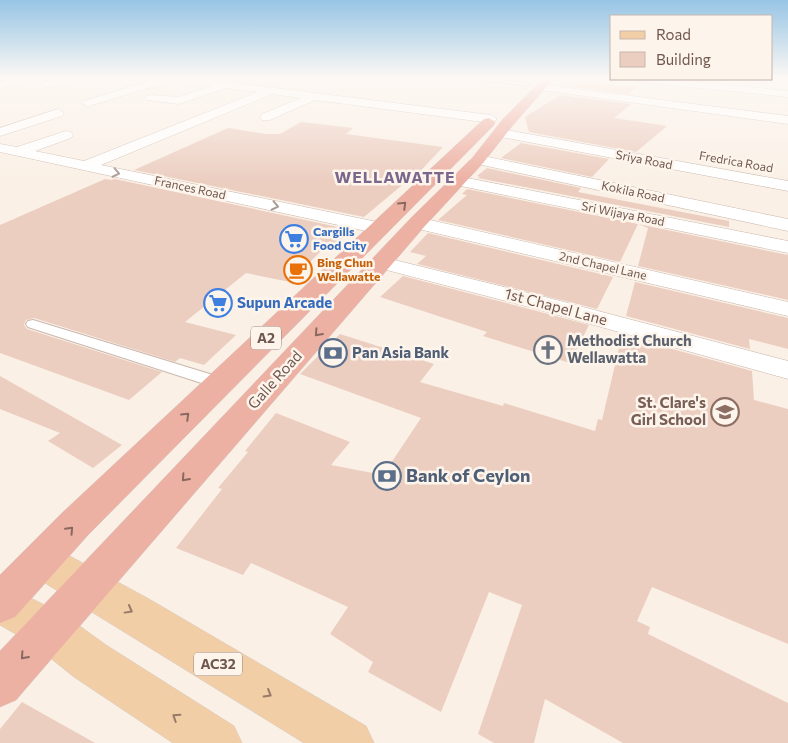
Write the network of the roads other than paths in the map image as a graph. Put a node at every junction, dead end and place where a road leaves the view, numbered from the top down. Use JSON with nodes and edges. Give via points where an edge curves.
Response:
{"nodes":[{"id":1,"x":218,"y":112,"type":"edge"},
{"id":2,"x":278,"y":112,"type":"edge"},
{"id":3,"x":383,"y":112,"type":"edge"},
{"id":4,"x":514,"y":112,"type":"edge"},
{"id":5,"x":723,"y":112,"type":"edge"},
{"id":6,"x":58,"y":114,"type":"dead end"},
{"id":7,"x":266,"y":117,"type":"dead end"},
{"id":8,"x":788,"y":120,"type":"edge"},
{"id":9,"x":0,"y":132,"type":"edge"},
{"id":10,"x":66,"y":135,"type":"dead end"},
{"id":11,"x":493,"y":141,"type":"junction"},
{"id":12,"x":0,"y":148,"type":"edge"},
{"id":13,"x":17,"y":152,"type":"junction"},
{"id":14,"x":0,"y":158,"type":"edge"},
{"id":15,"x":85,"y":166,"type":"junction"},
{"id":16,"x":788,"y":172,"type":"edge"},
{"id":17,"x":598,"y":178,"type":"dead end"},
{"id":18,"x":457,"y":181,"type":"junction"},
{"id":19,"x":788,"y":186,"type":"edge"},
{"id":20,"x":417,"y":223,"type":"junction"},
{"id":21,"x":788,"y":225,"type":"edge"},
{"id":22,"x":380,"y":228,"type":"junction"},
{"id":23,"x":788,"y":247,"type":"edge"},
{"id":24,"x":382,"y":263,"type":"junction"},
{"id":25,"x":788,"y":309,"type":"edge"},
{"id":26,"x":34,"y":324,"type":"dead end"},
{"id":27,"x":788,"y":370,"type":"edge"},
{"id":28,"x":220,"y":383,"type":"junction"},
{"id":29,"x":41,"y":560,"type":"junction"},
{"id":30,"x":86,"y":587,"type":"junction"},
{"id":31,"x":0,"y":603,"type":"edge"},
{"id":32,"x":48,"y":629,"type":"junction"},
{"id":33,"x":0,"y":684,"type":"edge"},
{"id":34,"x":218,"y":743,"type":"edge"},
{"id":35,"x":348,"y":743,"type":"edge"}],
"edges":[{"from":1,"to":15,"type":"street"},
{"from":2,"to":7,"type":"street"},
{"from":3,"to":11,"type":"street"},
{"from":4,"to":11,"type":"highway","name":"Galle Road","number":"A2"},
{"from":5,"to":8,"type":"street"},
{"from":6,"to":9,"type":"street"},
{"from":10,"to":13,"type":"street"},
{"from":11,"to":16,"type":"street","name":"Fredrica Road"},
{"from":11,"to":17,"type":"street"},
{"from":11,"to":18,"type":"highway","name":"Galle Road","number":"A2"},
{"from":11,"to":19,"type":"street","name":"Sriya Road"},
{"from":11,"to":21,"type":"street","name":"Kokila Road"},
{"from":22,"to":11,"type":"highway","name":"Galle Road","number":"A2","one_way":true},
{"from":12,"to":13,"type":"street","name":"Frances Road"},
{"from":13,"to":14,"type":"street"},
{"from":13,"to":15,"type":"street","name":"Frances Road"},
{"from":15,"to":22,"type":"street","name":"Frances Road","one_way":true},
{"from":18,"to":20,"type":"highway","name":"Galle Road","number":"A2"},
{"from":18,"to":23,"type":"street","name":"Sri Wijaya Road"},
{"from":20,"to":24,"type":"highway","name":"Galle Road","number":"A2"},
{"from":20,"to":25,"type":"street","name":"2nd Chapel Lane"},
{"from":22,"to":28,"type":"highway","name":"Galle Road","number":"A2"},
{"from":24,"to":27,"type":"street","name":"1st Chapel Lane"},
{"from":24,"to":30,"type":"highway","name":"Galle Road","number":"A2","one_way":true},
{"from":26,"to":28,"type":"lane"},
{"from":29,"to":28,"type":"highway","name":"Galle Road","number":"A2","one_way":true},
{"from":29,"to":30,"type":"main road"},
{"from":29,"to":31,"type":"highway","name":"Galle Road","number":"A2"},
{"from":30,"to":32,"type":"highway","name":"Galle Road"},
{"from":30,"to":35,"type":"main road","number":"AC32","one_way":true},
{"from":31,"to":32,"type":"main road"},
{"from":32,"to":33,"type":"highway","name":"Galle Road","one_way":true},
{"from":34,"to":32,"type":"main road","one_way":true,"via":[[90,661]]}]}
